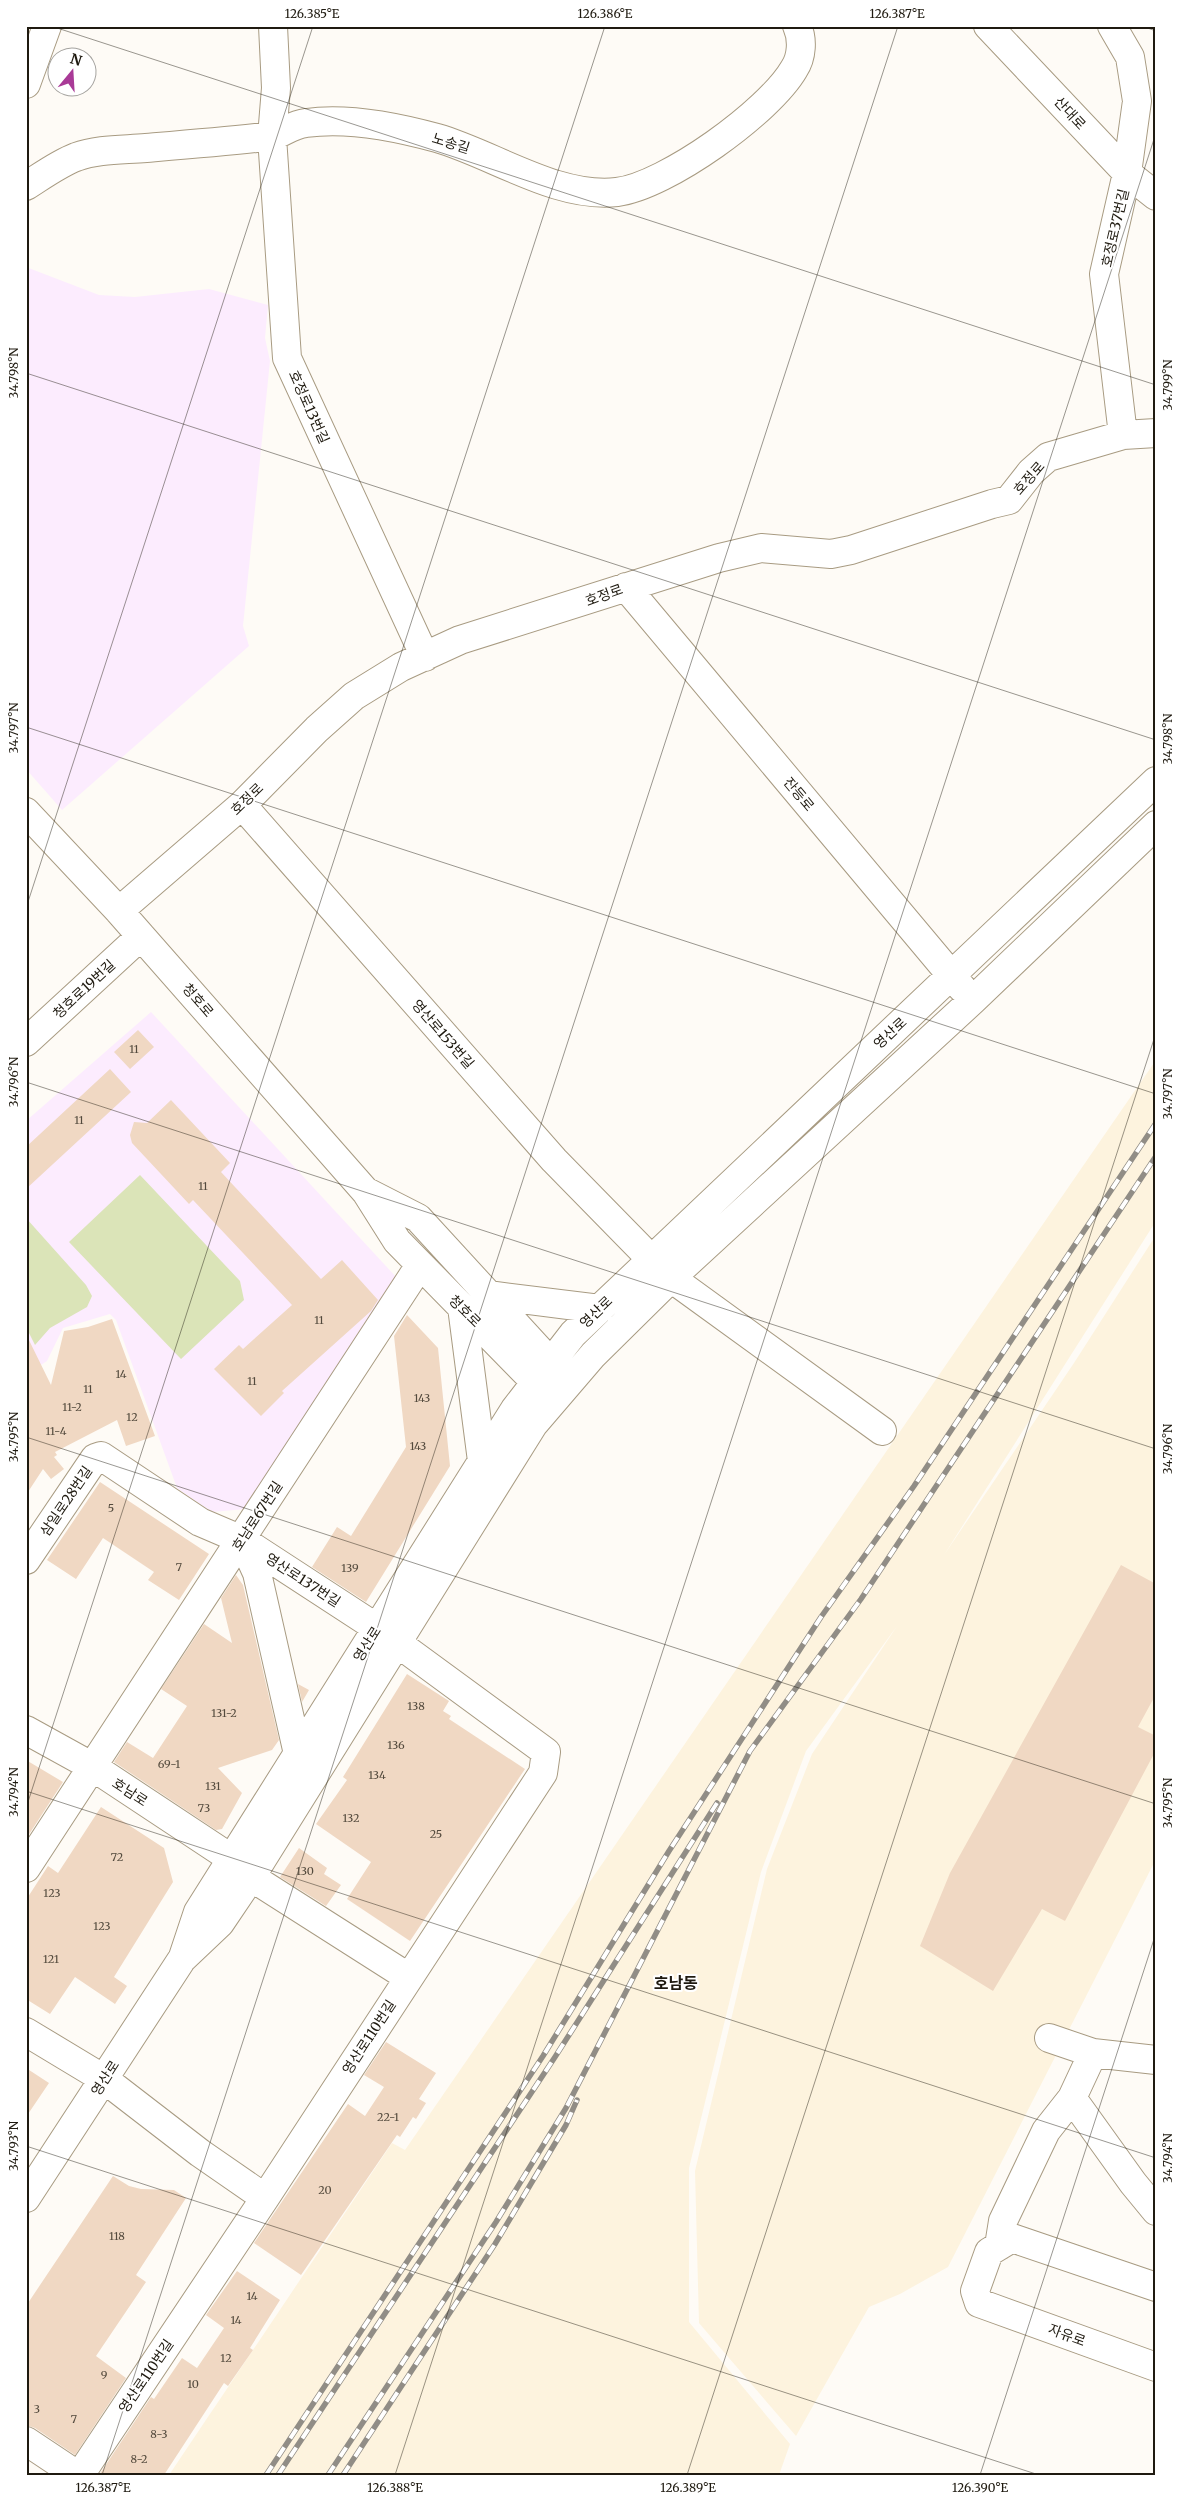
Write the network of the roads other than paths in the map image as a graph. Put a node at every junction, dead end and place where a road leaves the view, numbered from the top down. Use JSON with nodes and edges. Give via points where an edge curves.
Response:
{"nodes":[{"id":1,"x":47,"y":26,"type":"edge"},
{"id":2,"x":273,"y":26,"type":"edge"},
{"id":3,"x":797,"y":26,"type":"edge"},
{"id":4,"x":988,"y":26,"type":"edge"},
{"id":5,"x":1112,"y":26,"type":"edge"},
{"id":6,"x":26,"y":84,"type":"edge"},
{"id":7,"x":272,"y":137,"type":"junction"},
{"id":8,"x":1127,"y":174,"type":"junction"},
{"id":9,"x":26,"y":186,"type":"edge"},
{"id":10,"x":1156,"y":196,"type":"edge"},
{"id":11,"x":1156,"y":433,"type":"edge"},
{"id":12,"x":1122,"y":436,"type":"junction"},
{"id":13,"x":626,"y":587,"type":"junction"},
{"id":14,"x":425,"y":657,"type":"junction"},
{"id":15,"x":1156,"y":781,"type":"edge"},
{"id":16,"x":242,"y":805,"type":"junction"},
{"id":17,"x":26,"y":812,"type":"edge"},
{"id":18,"x":1156,"y":825,"type":"edge"},
{"id":19,"x":119,"y":911,"type":"junction"},
{"id":20,"x":141,"y":936,"type":"junction"},
{"id":21,"x":951,"y":975,"type":"junction"},
{"id":22,"x":973,"y":1000,"type":"junction"},
{"id":23,"x":26,"y":1042,"type":"edge"},
{"id":24,"x":366,"y":1192,"type":"junction"},
{"id":25,"x":650,"y":1259,"type":"junction"},
{"id":26,"x":420,"y":1265,"type":"junction"},
{"id":27,"x":671,"y":1278,"type":"junction"},
{"id":28,"x":488,"y":1295,"type":"junction"},
{"id":29,"x":462,"y":1308,"type":"junction"},
{"id":30,"x":600,"y":1308,"type":"junction"},
{"id":31,"x":553,"y":1382,"type":"junction"},
{"id":32,"x":882,"y":1431,"type":"dead end"},
{"id":33,"x":100,"y":1456,"type":"joint"},
{"id":34,"x":482,"y":1461,"type":"junction"},
{"id":35,"x":242,"y":1540,"type":"junction"},
{"id":36,"x":29,"y":1546,"type":"edge"},
{"id":37,"x":387,"y":1635,"type":"junction"},
{"id":38,"x":26,"y":1730,"type":"edge"},
{"id":39,"x":298,"y":1754,"type":"junction"},
{"id":40,"x":92,"y":1767,"type":"junction"},
{"id":41,"x":232,"y":1859,"type":"junction"},
{"id":42,"x":26,"y":1868,"type":"edge"},
{"id":43,"x":251,"y":1877,"type":"junction"},
{"id":44,"x":182,"y":1958,"type":"junction"},
{"id":45,"x":408,"y":1976,"type":"junction"},
{"id":46,"x":26,"y":2032,"type":"edge"},
{"id":47,"x":1048,"y":2038,"type":"dead end"},
{"id":48,"x":1093,"y":2053,"type":"junction"},
{"id":49,"x":1156,"y":2060,"type":"edge"},
{"id":50,"x":104,"y":2079,"type":"junction"},
{"id":51,"x":1072,"y":2098,"type":"junction"},
{"id":52,"x":26,"y":2198,"type":"edge"},
{"id":53,"x":265,"y":2198,"type":"junction"},
{"id":54,"x":1156,"y":2212,"type":"edge"},
{"id":55,"x":1006,"y":2242,"type":"junction"},
{"id":56,"x":1156,"y":2287,"type":"edge"},
{"id":57,"x":1156,"y":2367,"type":"edge"},
{"id":58,"x":26,"y":2441,"type":"edge"},
{"id":59,"x":78,"y":2475,"type":"edge"}],
"edges":[{"from":1,"to":6,"type":"street"},
{"from":2,"to":7,"type":"street","name":"호정로13번길","via":[[276,88]]},
{"from":3,"to":7,"type":"street","name":"노송길","via":[[801,42],[795,68],[758,112],[658,179],[618,192],[602,193],[556,184],[469,148],[391,128],[357,123],[304,123]]},
{"from":4,"to":8,"type":"street","name":"산대로"},
{"from":5,"to":8,"type":"street","name":"호정로37번길","via":[[1130,57],[1137,101]]},
{"from":7,"to":9,"type":"street","name":"노송길","via":[[92,153],[61,164]]},
{"from":7,"to":14,"type":"street","name":"호정로13번길","via":[[287,358]]},
{"from":8,"to":10,"type":"street","name":"산대로"},
{"from":8,"to":12,"type":"street","name":"호정로37번길","via":[[1104,274]]},
{"from":11,"to":12,"type":"street","name":"호정로"},
{"from":12,"to":13,"type":"street","name":"호정로","via":[[1048,457],[1031,472],[1009,500],[851,550],[830,554],[761,548]]},
{"from":13,"to":14,"type":"street","name":"호정로","via":[[460,640]]},
{"from":13,"to":21,"type":"street","name":"잔등로"},
{"from":14,"to":16,"type":"street","name":"호정로","via":[[401,667],[354,696]]},
{"from":15,"to":21,"type":"street","name":"영산로"},
{"from":16,"to":19,"type":"street","name":"호정로"},
{"from":16,"to":25,"type":"street","name":"영산로153번길","via":[[554,1160]]},
{"from":17,"to":19,"type":"street","name":"청호로"},
{"from":18,"to":22,"type":"street","name":"영산로"},
{"from":19,"to":20,"type":"street","name":"청호로"},
{"from":20,"to":23,"type":"street","name":"청호로19번길"},
{"from":20,"to":24,"type":"street","name":"청호로"},
{"from":21,"to":22,"type":"street","name":"잔등로"},
{"from":21,"to":25,"type":"street","name":"영산로"},
{"from":22,"to":27,"type":"street","name":"영산로"},
{"from":24,"to":26,"type":"street","name":"청호로","via":[[397,1241]]},
{"from":24,"to":28,"type":"street","name":"청호로","via":[[418,1218]]},
{"from":25,"to":30,"type":"street","name":"영산로"},
{"from":26,"to":29,"type":"street","name":"청호로"},
{"from":26,"to":35,"type":"street","name":"호남로67번길"},
{"from":27,"to":31,"type":"street","name":"영산로","via":[[593,1355]]},
{"from":27,"to":32,"type":"street"},
{"from":28,"to":30,"type":"street"},
{"from":28,"to":31,"type":"street","name":"청호로"},
{"from":29,"to":31,"type":"street","name":"청호로"},
{"from":29,"to":34,"type":"street"},
{"from":30,"to":31,"type":"street","name":"영산로","via":[[573,1334]]},
{"from":31,"to":34,"type":"street","name":"영산로","via":[[515,1409]]},
{"from":31,"to":37,"type":"street","name":"영산로","via":[[533,1425]]},
{"from":33,"to":35,"type":"street","name":"영산로137번길","via":[[200,1522]]},
{"from":33,"to":36,"type":"street","name":"삼일로28번길","via":[[95,1458]]},
{"from":34,"to":37,"type":"street","name":"영산로"},
{"from":35,"to":37,"type":"street","name":"영산로137번길"},
{"from":35,"to":39,"type":"street","via":[[257,1574]]},
{"from":35,"to":40,"type":"street","name":"호남로67번길"},
{"from":37,"to":39,"type":"street","name":"영산로"},
{"from":37,"to":43,"type":"street","name":"영산로"},
{"from":37,"to":45,"type":"street","name":"영산로110번길","via":[[546,1752],[543,1773],[538,1782]]},
{"from":38,"to":40,"type":"street","name":"호남로"},
{"from":39,"to":41,"type":"street","name":"영산로"},
{"from":40,"to":41,"type":"street","name":"호남로"},
{"from":40,"to":42,"type":"street","name":"호남로67번길"},
{"from":41,"to":44,"type":"street","name":"영산로","via":[[198,1912]]},
{"from":43,"to":44,"type":"street","name":"영산로","via":[[220,1923]]},
{"from":43,"to":45,"type":"street"},
{"from":44,"to":50,"type":"street","name":"영산로"},
{"from":45,"to":53,"type":"street","name":"영산로110번길"},
{"from":46,"to":50,"type":"street"},
{"from":47,"to":48,"type":"street"},
{"from":48,"to":49,"type":"street"},
{"from":48,"to":51,"type":"street"},
{"from":50,"to":52,"type":"street","name":"영산로"},
{"from":50,"to":53,"type":"street"},
{"from":51,"to":54,"type":"street"},
{"from":51,"to":55,"type":"street","via":[[1046,2131],[1003,2221]]},
{"from":53,"to":59,"type":"street","name":"영산로110번길"},
{"from":55,"to":56,"type":"street"},
{"from":55,"to":57,"type":"street","name":"자유로","via":[[988,2252],[975,2291],[979,2303]]},
{"from":58,"to":59,"type":"street","name":"영산로110번길"}]}
